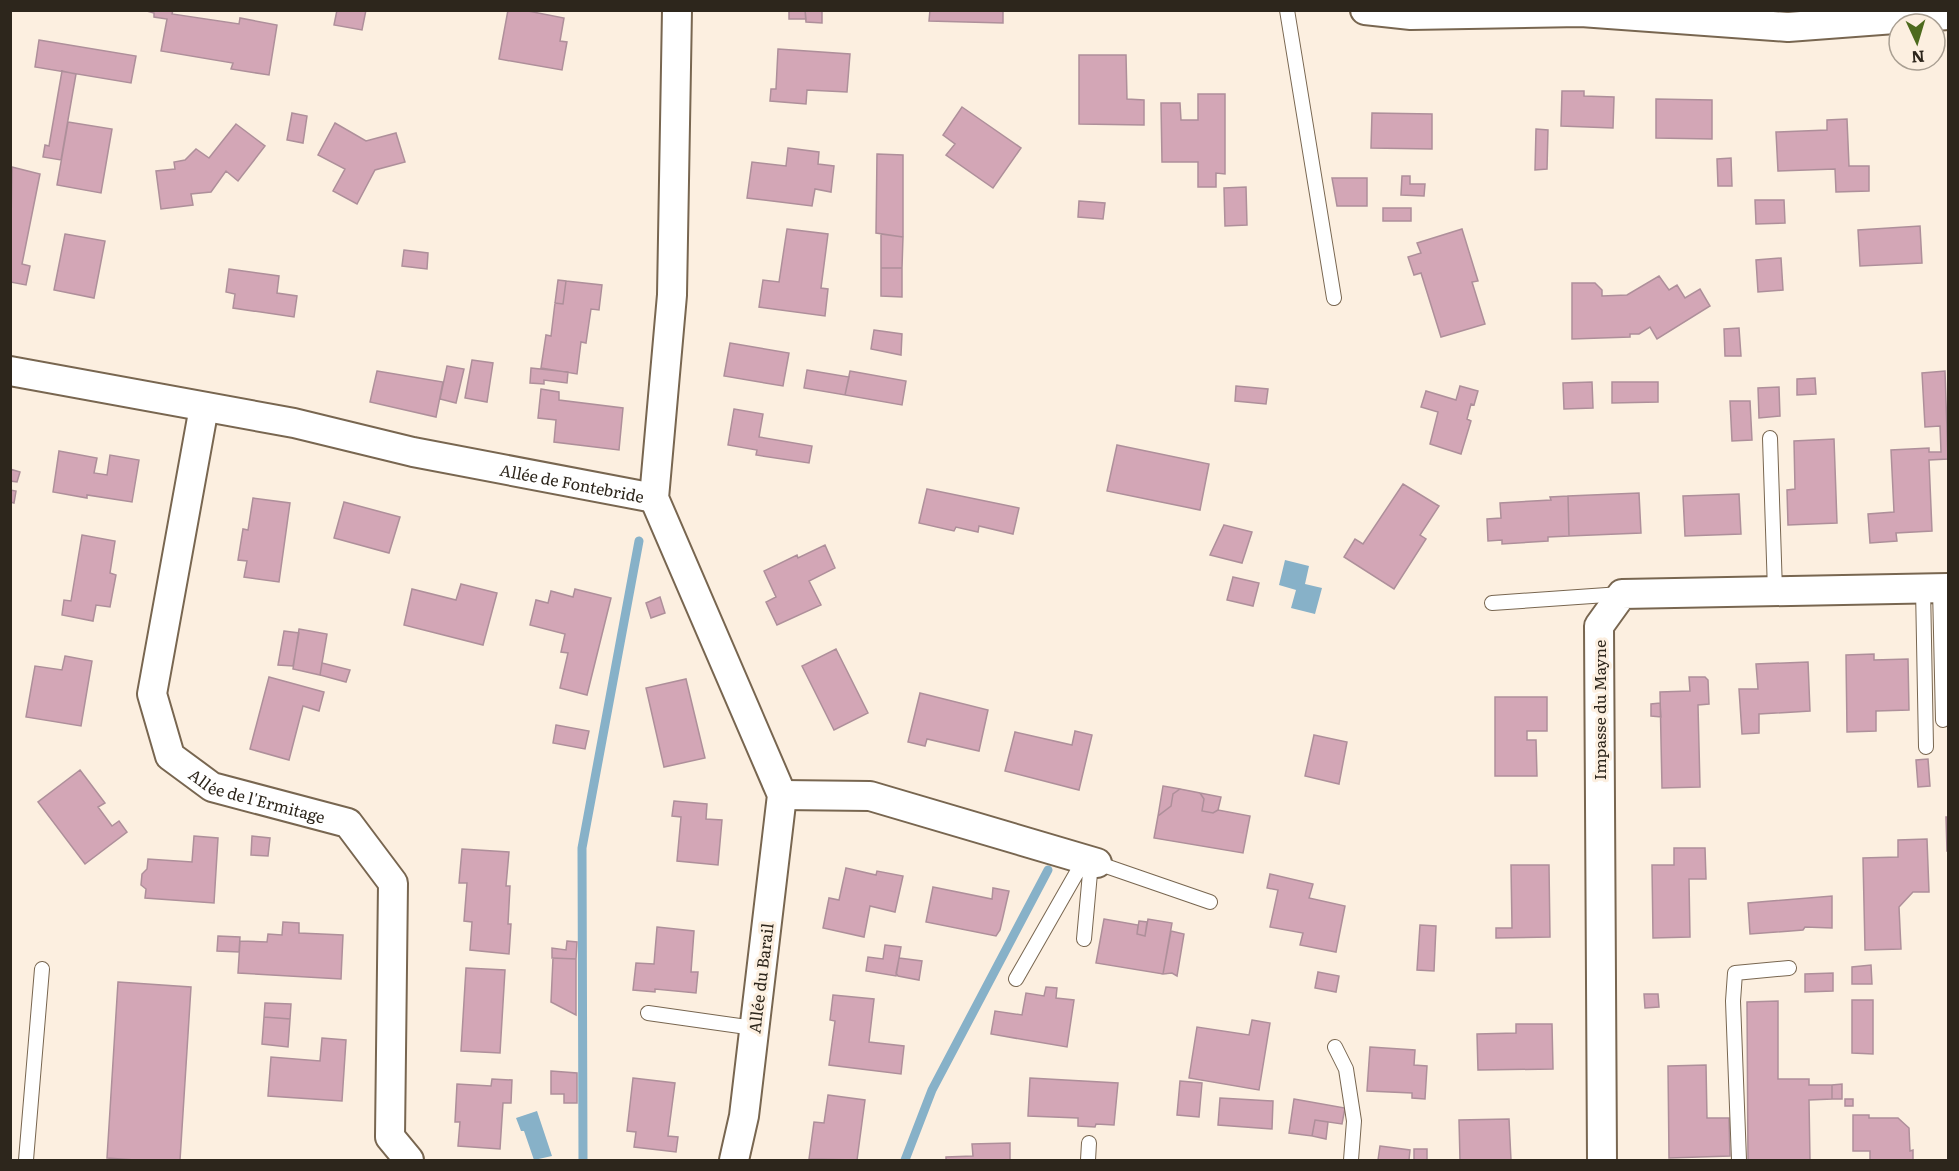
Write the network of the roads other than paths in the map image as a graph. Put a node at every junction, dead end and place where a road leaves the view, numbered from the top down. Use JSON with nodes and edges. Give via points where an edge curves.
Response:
{"nodes":[{"id":1,"x":677,"y":10,"type":"edge"},
{"id":2,"x":1287,"y":10,"type":"edge"},
{"id":3,"x":1365,"y":10,"type":"edge"},
{"id":4,"x":1948,"y":15,"type":"edge"},
{"id":5,"x":1334,"y":298,"type":"dead end"},
{"id":6,"x":10,"y":371,"type":"edge"},
{"id":7,"x":204,"y":407,"type":"junction"},
{"id":8,"x":1770,"y":438,"type":"dead end"},
{"id":9,"x":654,"y":498,"type":"junction"},
{"id":10,"x":1937,"y":588,"type":"edge"},
{"id":11,"x":1775,"y":591,"type":"junction"},
{"id":12,"x":1622,"y":594,"type":"junction"},
{"id":13,"x":1492,"y":603,"type":"dead end"},
{"id":14,"x":1943,"y":720,"type":"dead end"},
{"id":15,"x":1926,"y":747,"type":"dead end"},
{"id":16,"x":782,"y":795,"type":"junction"},
{"id":17,"x":1084,"y":860,"type":"junction"},
{"id":18,"x":1210,"y":902,"type":"dead end"},
{"id":19,"x":1084,"y":939,"type":"dead end"},
{"id":20,"x":1789,"y":968,"type":"dead end"},
{"id":21,"x":42,"y":969,"type":"dead end"},
{"id":22,"x":1016,"y":979,"type":"dead end"},
{"id":23,"x":648,"y":1013,"type":"dead end"},
{"id":24,"x":754,"y":1028,"type":"junction"},
{"id":25,"x":1335,"y":1047,"type":"dead end"},
{"id":26,"x":1089,"y":1143,"type":"dead end"},
{"id":27,"x":1602,"y":1160,"type":"edge"},
{"id":28,"x":26,"y":1161,"type":"edge"},
{"id":29,"x":409,"y":1161,"type":"edge"},
{"id":30,"x":735,"y":1161,"type":"edge"},
{"id":31,"x":1088,"y":1161,"type":"edge"},
{"id":32,"x":1351,"y":1161,"type":"edge"},
{"id":33,"x":1739,"y":1161,"type":"edge"}],
"edges":[{"from":1,"to":9,"type":"street","name":"Allée de Fontebride","via":[[672,295]]},
{"from":2,"to":5,"type":"lane"},
{"from":3,"to":4,"type":"street","via":[[1411,15],[1581,12],[1788,27]]},
{"from":6,"to":7,"type":"street","name":"Allée de Fontebride"},
{"from":7,"to":9,"type":"street","name":"Allée de Fontebride"},
{"from":7,"to":29,"type":"street","name":"Allée de l'Ermitage","via":[[152,694],[170,756],[212,787],[348,823],[393,883],[390,1137]]},
{"from":8,"to":11,"type":"lane"},
{"from":9,"to":16,"type":"street"},
{"from":10,"to":11,"type":"street"},
{"from":10,"to":14,"type":"lane"},
{"from":10,"to":15,"type":"lane"},
{"from":11,"to":12,"type":"street"},
{"from":12,"to":13,"type":"lane"},
{"from":12,"to":27,"type":"street","name":"Impasse du Mayne","via":[[1599,627]]},
{"from":16,"to":17,"type":"street","via":[[870,796]]},
{"from":16,"to":24,"type":"street","name":"Allée du Barail"},
{"from":17,"to":18,"type":"lane"},
{"from":17,"to":19,"type":"lane"},
{"from":17,"to":22,"type":"lane"},
{"from":20,"to":33,"type":"lane","via":[[1735,974]]},
{"from":21,"to":28,"type":"lane"},
{"from":23,"to":24,"type":"lane"},
{"from":24,"to":30,"type":"street","name":"Allée du Barail"},
{"from":25,"to":32,"type":"lane","via":[[1346,1069],[1354,1121]]},
{"from":26,"to":31,"type":"lane"}]}
